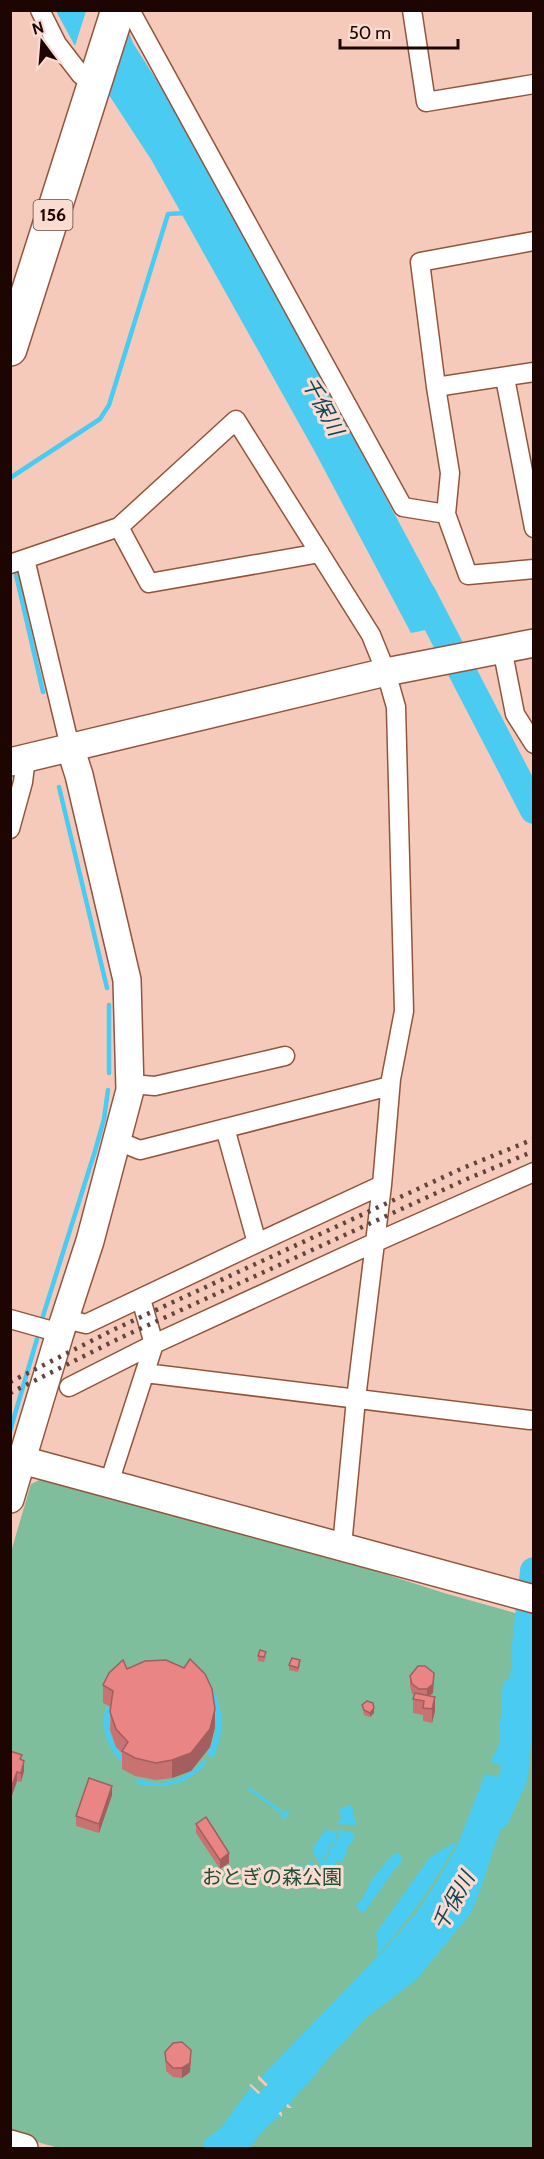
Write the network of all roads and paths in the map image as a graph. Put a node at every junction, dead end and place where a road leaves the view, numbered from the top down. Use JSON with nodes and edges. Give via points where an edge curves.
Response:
{"nodes":[{"id":1,"x":40,"y":10,"type":"edge"},
{"id":2,"x":101,"y":10,"type":"edge"},
{"id":3,"x":118,"y":10,"type":"edge"},
{"id":4,"x":130,"y":10,"type":"edge"},
{"id":5,"x":412,"y":10,"type":"edge"},
{"id":6,"x":87,"y":74,"type":"junction"},
{"id":7,"x":534,"y":84,"type":"edge"},
{"id":8,"x":534,"y":241,"type":"edge"},
{"id":9,"x":10,"y":288,"type":"edge"},
{"id":10,"x":10,"y":349,"type":"edge"},
{"id":11,"x":534,"y":372,"type":"edge"},
{"id":12,"x":505,"y":378,"type":"junction"},
{"id":13,"x":436,"y":387,"type":"junction"},
{"id":14,"x":528,"y":465,"type":"edge"},
{"id":15,"x":446,"y":514,"type":"junction"},
{"id":16,"x":120,"y":527,"type":"junction"},
{"id":17,"x":534,"y":528,"type":"edge"},
{"id":18,"x":320,"y":553,"type":"junction"},
{"id":19,"x":18,"y":561,"type":"edge"},
{"id":20,"x":534,"y":569,"type":"edge"},
{"id":21,"x":534,"y":643,"type":"edge"},
{"id":22,"x":492,"y":651,"type":"junction"},
{"id":23,"x":386,"y":672,"type":"junction"},
{"id":24,"x":534,"y":744,"type":"edge"},
{"id":25,"x":70,"y":747,"type":"junction"},
{"id":26,"x":18,"y":760,"type":"edge"},
{"id":27,"x":10,"y":829,"type":"edge"},
{"id":28,"x":285,"y":1056,"type":"dead end"},
{"id":29,"x":130,"y":1084,"type":"junction"},
{"id":30,"x":390,"y":1086,"type":"junction"},
{"id":31,"x":225,"y":1128,"type":"junction"},
{"id":32,"x":118,"y":1141,"type":"junction"},
{"id":33,"x":534,"y":1172,"type":"edge"},
{"id":34,"x":382,"y":1185,"type":"junction"},
{"id":35,"x":376,"y":1242,"type":"junction"},
{"id":36,"x":257,"y":1243,"type":"junction"},
{"id":37,"x":141,"y":1299,"type":"junction"},
{"id":38,"x":10,"y":1319,"type":"edge"},
{"id":39,"x":62,"y":1326,"type":"junction"},
{"id":40,"x":154,"y":1344,"type":"junction"},
{"id":41,"x":145,"y":1373,"type":"junction"},
{"id":42,"x":69,"y":1387,"type":"dead end"},
{"id":43,"x":356,"y":1399,"type":"junction"},
{"id":44,"x":530,"y":1420,"type":"dead end"},
{"id":45,"x":22,"y":1460,"type":"junction"},
{"id":46,"x":109,"y":1483,"type":"junction"},
{"id":47,"x":10,"y":1499,"type":"edge"},
{"id":48,"x":342,"y":1546,"type":"junction"},
{"id":49,"x":534,"y":1599,"type":"edge"},
{"id":50,"x":10,"y":2144,"type":"edge"},
{"id":51,"x":24,"y":2148,"type":"edge"}],
"edges":[{"from":1,"to":6,"type":"street","via":[[57,44]]},
{"from":2,"to":6,"type":"highway","number":"156"},
{"from":3,"to":6,"type":"highway","number":"156"},
{"from":4,"to":15,"type":"street","via":[[403,507]]},
{"from":5,"to":7,"type":"street","via":[[426,102]]},
{"from":6,"to":9,"type":"highway","number":"156"},
{"from":6,"to":10,"type":"highway","number":"156"},
{"from":8,"to":13,"type":"street","via":[[420,262]]},
{"from":11,"to":12,"type":"street"},
{"from":12,"to":13,"type":"street"},
{"from":12,"to":14,"type":"street"},
{"from":13,"to":15,"type":"street","via":[[450,473]]},
{"from":14,"to":17,"type":"street"},
{"from":15,"to":20,"type":"street","via":[[468,575]]},
{"from":16,"to":18,"type":"street","via":[[149,583]]},
{"from":16,"to":18,"type":"street","via":[[236,420]]},
{"from":16,"to":19,"type":"street"},
{"from":18,"to":23,"type":"street","via":[[371,635]]},
{"from":19,"to":25,"type":"street"},
{"from":21,"to":22,"type":"street"},
{"from":22,"to":23,"type":"street"},
{"from":22,"to":24,"type":"street","via":[[515,714]]},
{"from":23,"to":25,"type":"street"},
{"from":23,"to":30,"type":"street","via":[[396,707],[404,1011]]},
{"from":25,"to":26,"type":"street"},
{"from":25,"to":29,"type":"street","via":[[127,980]]},
{"from":26,"to":27,"type":"street","via":[[23,782]]},
{"from":28,"to":29,"type":"street","via":[[155,1086]]},
{"from":29,"to":32,"type":"street"},
{"from":30,"to":31,"type":"street"},
{"from":30,"to":34,"type":"street"},
{"from":31,"to":32,"type":"street","via":[[140,1150]]},
{"from":31,"to":36,"type":"street"},
{"from":32,"to":39,"type":"street"},
{"from":33,"to":35,"type":"street"},
{"from":34,"to":35,"type":"street"},
{"from":34,"to":36,"type":"street"},
{"from":35,"to":40,"type":"street"},
{"from":35,"to":43,"type":"street"},
{"from":36,"to":37,"type":"street"},
{"from":37,"to":39,"type":"street","via":[[86,1324]]},
{"from":37,"to":40,"type":"street"},
{"from":38,"to":39,"type":"street"},
{"from":39,"to":45,"type":"street"},
{"from":40,"to":41,"type":"street"},
{"from":40,"to":42,"type":"street"},
{"from":41,"to":43,"type":"street"},
{"from":41,"to":46,"type":"street"},
{"from":43,"to":44,"type":"street"},
{"from":43,"to":48,"type":"street"},
{"from":45,"to":46,"type":"street"},
{"from":45,"to":47,"type":"street"},
{"from":46,"to":48,"type":"street"},
{"from":48,"to":49,"type":"street"},
{"from":50,"to":51,"type":"street"}]}
